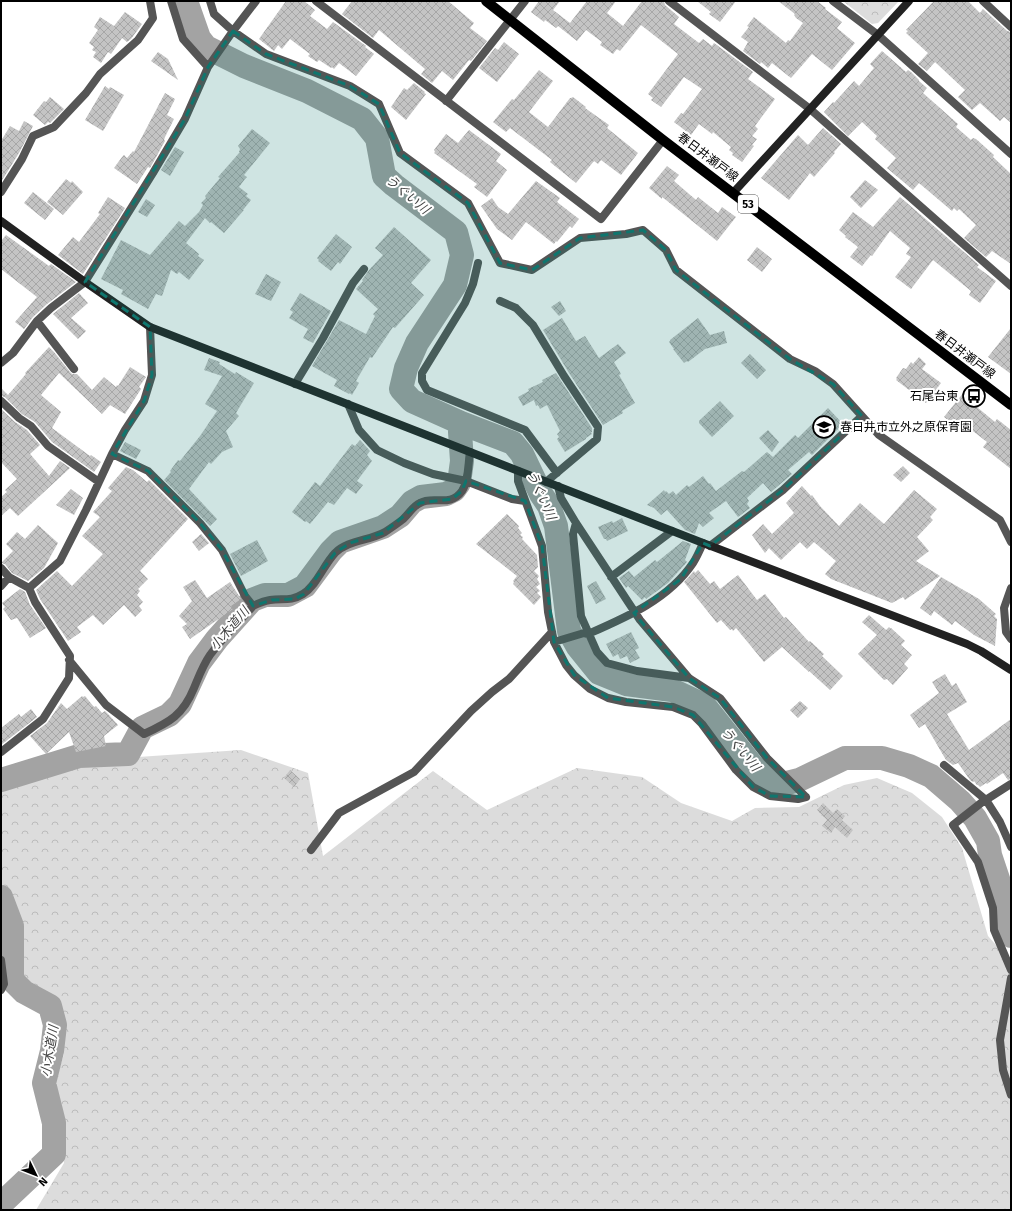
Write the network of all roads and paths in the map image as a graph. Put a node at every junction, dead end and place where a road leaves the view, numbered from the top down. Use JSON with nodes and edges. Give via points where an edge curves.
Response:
{"nodes":[{"id":1,"x":150,"y":1,"type":"edge"},
{"id":2,"x":171,"y":1,"type":"edge"},
{"id":3,"x":210,"y":1,"type":"edge"},
{"id":4,"x":256,"y":1,"type":"edge"},
{"id":5,"x":316,"y":1,"type":"edge"},
{"id":6,"x":486,"y":1,"type":"edge"},
{"id":7,"x":526,"y":1,"type":"edge"},
{"id":8,"x":669,"y":1,"type":"edge"},
{"id":9,"x":833,"y":1,"type":"edge"},
{"id":10,"x":909,"y":1,"type":"edge"},
{"id":11,"x":983,"y":1,"type":"edge"},
{"id":12,"x":510,"y":20,"type":"junction"},
{"id":13,"x":1011,"y":27,"type":"edge"},
{"id":14,"x":233,"y":31,"type":"junction"},
{"id":15,"x":878,"y":35,"type":"junction"},
{"id":16,"x":208,"y":67,"type":"junction"},
{"id":17,"x":446,"y":100,"type":"junction"},
{"id":18,"x":810,"y":109,"type":"junction"},
{"id":19,"x":664,"y":140,"type":"junction"},
{"id":20,"x":1011,"y":154,"type":"edge"},
{"id":21,"x":1,"y":192,"type":"edge"},
{"id":22,"x":733,"y":193,"type":"junction"},
{"id":23,"x":1,"y":221,"type":"edge"},
{"id":24,"x":478,"y":263,"type":"dead end"},
{"id":25,"x":364,"y":269,"type":"dead end"},
{"id":26,"x":85,"y":282,"type":"junction"},
{"id":27,"x":1011,"y":286,"type":"edge"},
{"id":28,"x":500,"y":300,"type":"dead end"},
{"id":29,"x":38,"y":321,"type":"junction"},
{"id":30,"x":150,"y":327,"type":"junction"},
{"id":31,"x":1,"y":363,"type":"edge"},
{"id":32,"x":74,"y":369,"type":"dead end"},
{"id":33,"x":295,"y":384,"type":"junction"},
{"id":34,"x":1,"y":401,"type":"edge"},
{"id":35,"x":348,"y":404,"type":"junction"},
{"id":36,"x":1011,"y":405,"type":"edge"},
{"id":37,"x":862,"y":416,"type":"junction"},
{"id":38,"x":469,"y":452,"type":"junction"},
{"id":39,"x":112,"y":454,"type":"junction"},
{"id":40,"x":518,"y":471,"type":"junction"},
{"id":41,"x":557,"y":473,"type":"junction"},
{"id":42,"x":466,"y":481,"type":"junction"},
{"id":43,"x":99,"y":482,"type":"junction"},
{"id":44,"x":546,"y":482,"type":"junction"},
{"id":45,"x":558,"y":486,"type":"junction"},
{"id":46,"x":525,"y":501,"type":"junction"},
{"id":47,"x":576,"y":523,"type":"junction"},
{"id":48,"x":672,"y":531,"type":"junction"},
{"id":49,"x":1011,"y":542,"type":"edge"},
{"id":50,"x":706,"y":545,"type":"junction"},
{"id":51,"x":1,"y":568,"type":"edge"},
{"id":52,"x":611,"y":576,"type":"junction"},
{"id":53,"x":9,"y":577,"type":"junction"},
{"id":54,"x":1,"y":586,"type":"edge"},
{"id":55,"x":30,"y":588,"type":"junction"},
{"id":56,"x":1011,"y":588,"type":"edge"},
{"id":57,"x":254,"y":606,"type":"junction"},
{"id":58,"x":634,"y":613,"type":"junction"},
{"id":59,"x":552,"y":632,"type":"junction"},
{"id":60,"x":588,"y":634,"type":"junction"},
{"id":61,"x":1011,"y":639,"type":"edge"},
{"id":62,"x":554,"y":642,"type":"junction"},
{"id":63,"x":70,"y":660,"type":"junction"},
{"id":64,"x":1011,"y":670,"type":"edge"},
{"id":65,"x":689,"y":678,"type":"junction"},
{"id":66,"x":1,"y":752,"type":"edge"},
{"id":67,"x":944,"y":765,"type":"dead end"},
{"id":68,"x":1011,"y":784,"type":"edge"},
{"id":69,"x":983,"y":802,"type":"junction"},
{"id":70,"x":1011,"y":847,"type":"edge"},
{"id":71,"x":311,"y":850,"type":"dead end"},
{"id":72,"x":1,"y":960,"type":"edge"},
{"id":73,"x":1011,"y":970,"type":"edge"},
{"id":74,"x":1011,"y":978,"type":"edge"},
{"id":75,"x":1,"y":990,"type":"edge"},
{"id":76,"x":1011,"y":1095,"type":"edge"}],
"edges":[{"from":1,"to":21,"type":"street","via":[[153,18],[138,40],[100,74],[54,127],[33,136]]},
{"from":2,"to":16,"type":"street","via":[[182,39]]},
{"from":3,"to":14,"type":"street","via":[[214,14]]},
{"from":4,"to":14,"type":"street"},
{"from":5,"to":17,"type":"street"},
{"from":6,"to":12,"type":"main road","name":"春日井瀬戸線","number":"53"},
{"from":7,"to":12,"type":"street"},
{"from":8,"to":18,"type":"street"},
{"from":9,"to":15,"type":"street"},
{"from":10,"to":15,"type":"street"},
{"from":11,"to":13,"type":"street"},
{"from":12,"to":17,"type":"street"},
{"from":12,"to":19,"type":"main road","name":"春日井瀬戸線","number":"53"},
{"from":14,"to":16,"type":"street"},
{"from":14,"to":37,"type":"street","via":[[266,54],[350,86],[379,104],[400,153],[468,203],[500,264],[532,270],[580,238],[643,230],[666,250],[676,270],[790,359],[815,371],[832,384]]},
{"from":15,"to":18,"type":"street"},
{"from":15,"to":20,"type":"street"},
{"from":16,"to":26,"type":"street","via":[[185,119]]},
{"from":17,"to":19,"type":"street","via":[[601,219]]},
{"from":18,"to":22,"type":"street"},
{"from":18,"to":27,"type":"street"},
{"from":19,"to":22,"type":"main road","name":"春日井瀬戸線","number":"53"},
{"from":22,"to":36,"type":"main road","name":"春日井瀬戸線","number":"53"},
{"from":23,"to":26,"type":"street"},
{"from":24,"to":41,"type":"street","via":[[465,303],[422,373],[422,381],[428,390],[525,430]]},
{"from":25,"to":33,"type":"street","via":[[353,283],[324,338]]},
{"from":26,"to":29,"type":"street"},
{"from":26,"to":30,"type":"street"},
{"from":28,"to":41,"type":"street","via":[[516,308],[533,325],[598,427],[597,439]]},
{"from":29,"to":31,"type":"street","via":[[13,353]]},
{"from":29,"to":32,"type":"street"},
{"from":30,"to":33,"type":"street"},
{"from":30,"to":39,"type":"street","via":[[152,375],[144,401]]},
{"from":33,"to":35,"type":"street"},
{"from":34,"to":43,"type":"street","via":[[31,426],[48,446]]},
{"from":35,"to":38,"type":"street"},
{"from":35,"to":42,"type":"street","via":[[358,430],[378,450],[433,474]]},
{"from":37,"to":49,"type":"street","via":[[879,435],[1000,520]]},
{"from":37,"to":50,"type":"street","via":[[783,490]]},
{"from":38,"to":40,"type":"street"},
{"from":38,"to":42,"type":"street"},
{"from":39,"to":43,"type":"street"},
{"from":39,"to":57,"type":"street","via":[[148,471],[200,523],[222,550],[245,596]]},
{"from":40,"to":44,"type":"street"},
{"from":40,"to":46,"type":"street","via":[[518,481]]},
{"from":41,"to":44,"type":"street"},
{"from":42,"to":46,"type":"street","via":[[512,499]]},
{"from":42,"to":57,"type":"street","via":[[462,491],[452,499],[420,503],[401,521],[383,533],[350,543],[335,553],[304,594],[295,598],[262,602]]},
{"from":43,"to":55,"type":"street","via":[[60,561]]},
{"from":44,"to":45,"type":"street"},
{"from":45,"to":47,"type":"street","via":[[561,498]]},
{"from":45,"to":48,"type":"street"},
{"from":46,"to":59,"type":"street","via":[[542,546]]},
{"from":47,"to":52,"type":"street"},
{"from":47,"to":60,"type":"street","via":[[573,534],[581,616]]},
{"from":48,"to":50,"type":"street"},
{"from":48,"to":52,"type":"street"},
{"from":50,"to":58,"type":"street","via":[[680,579]]},
{"from":50,"to":64,"type":"street","via":[[967,644]]},
{"from":51,"to":53,"type":"street"},
{"from":52,"to":58,"type":"street"},
{"from":53,"to":54,"type":"street"},
{"from":53,"to":55,"type":"street"},
{"from":55,"to":63,"type":"street","via":[[35,602],[70,656]]},
{"from":56,"to":61,"type":"street","via":[[1004,608],[1006,632]]},
{"from":57,"to":63,"type":"street","via":[[210,655],[180,712],[165,724],[144,734],[106,705]]},
{"from":58,"to":60,"type":"street"},
{"from":58,"to":65,"type":"street"},
{"from":59,"to":62,"type":"street"},
{"from":59,"to":71,"type":"street","via":[[509,679],[471,711],[414,772],[339,813]]},
{"from":60,"to":62,"type":"street"},
{"from":60,"to":65,"type":"street","via":[[597,652],[607,663],[637,671]]},
{"from":62,"to":65,"type":"street","via":[[566,665],[590,689],[608,698],[673,707],[693,715],[736,770],[753,787],[770,796],[798,799],[806,797],[767,758],[720,698]]},
{"from":63,"to":66,"type":"street","via":[[69,678],[43,719]]},
{"from":67,"to":69,"type":"street"},
{"from":68,"to":69,"type":"street"},
{"from":69,"to":70,"type":"street","via":[[1000,822]]},
{"from":69,"to":73,"type":"street","via":[[953,825],[978,862],[993,908],[994,930]]},
{"from":72,"to":75,"type":"street","via":[[4,984]]},
{"from":74,"to":76,"type":"street","via":[[1000,1040],[1003,1070]]}]}
